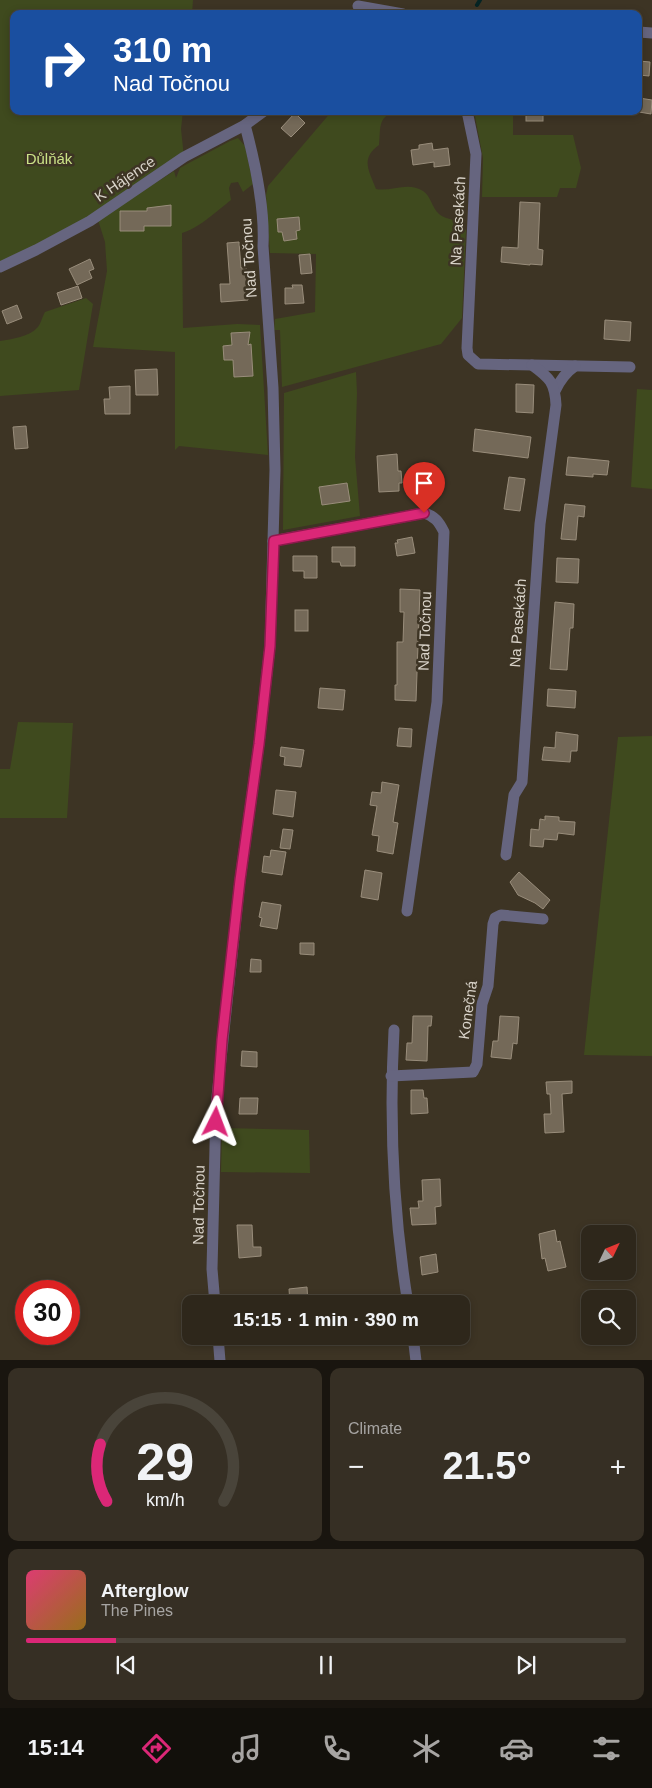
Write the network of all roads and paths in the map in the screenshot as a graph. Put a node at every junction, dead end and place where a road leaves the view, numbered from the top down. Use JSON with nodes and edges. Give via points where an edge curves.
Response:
{"nodes":[{"id":1,"x":358,"y":7,"type":"edge"},
{"id":2,"x":377,"y":10,"type":"edge"},
{"id":3,"x":259,"y":115,"type":"edge"},
{"id":4,"x":468,"y":115,"type":"edge"},
{"id":5,"x":245,"y":125,"type":"junction"},
{"id":6,"x":0,"y":267,"type":"edge"},
{"id":7,"x":532,"y":365,"type":"junction"},
{"id":8,"x":575,"y":366,"type":"junction"},
{"id":9,"x":630,"y":367,"type":"dead end"},
{"id":10,"x":555,"y":391,"type":"junction"},
{"id":11,"x":274,"y":541,"type":"junction"},
{"id":12,"x":506,"y":855,"type":"dead end"},
{"id":13,"x":407,"y":911,"type":"dead end"},
{"id":14,"x":543,"y":919,"type":"dead end"},
{"id":15,"x":394,"y":1030,"type":"dead end"},
{"id":16,"x":391,"y":1076,"type":"junction"},
{"id":17,"x":214,"y":1295,"type":"edge"},
{"id":18,"x":407,"y":1295,"type":"edge"},
{"id":19,"x":219,"y":1345,"type":"edge"},
{"id":20,"x":414,"y":1345,"type":"edge"},
{"id":21,"x":220,"y":1360,"type":"edge"},
{"id":22,"x":416,"y":1360,"type":"edge"}],
"edges":[{"from":1,"to":2,"type":"street"},
{"from":3,"to":5,"type":"street","name":"K Hájence"},
{"from":4,"to":7,"type":"street","name":"Na Pasekách","via":[[476,154],[468,355],[478,364]]},
{"from":5,"to":6,"type":"street","name":"K Hájence","via":[[184,157],[90,220]]},
{"from":5,"to":11,"type":"street","name":"Nad Točnou","via":[[255,164],[264,231],[273,406]]},
{"from":7,"to":8,"type":"street","name":"Na Pasekách"},
{"from":7,"to":10,"type":"street","via":[[546,375]]},
{"from":8,"to":9,"type":"street","name":"Na Pasekách"},
{"from":8,"to":10,"type":"street","via":[[566,372]]},
{"from":10,"to":12,"type":"street","name":"Na Pasekách","via":[[556,405],[540,524],[522,782],[514,796]]},
{"from":11,"to":13,"type":"street","name":"Nad Točnou","via":[[424,513],[432,515],[444,532],[437,702]]},
{"from":11,"to":17,"type":"street","name":"Nad Točnou","via":[[270,646],[240,880],[216,1106]]},
{"from":14,"to":16,"type":"street","name":"Konečná","via":[[501,915],[495,918],[477,1064],[473,1072]]},
{"from":15,"to":16,"type":"street"},
{"from":16,"to":18,"type":"street","via":[[392,1159]]},
{"from":19,"to":21,"type":"street"},
{"from":20,"to":22,"type":"street"}]}
